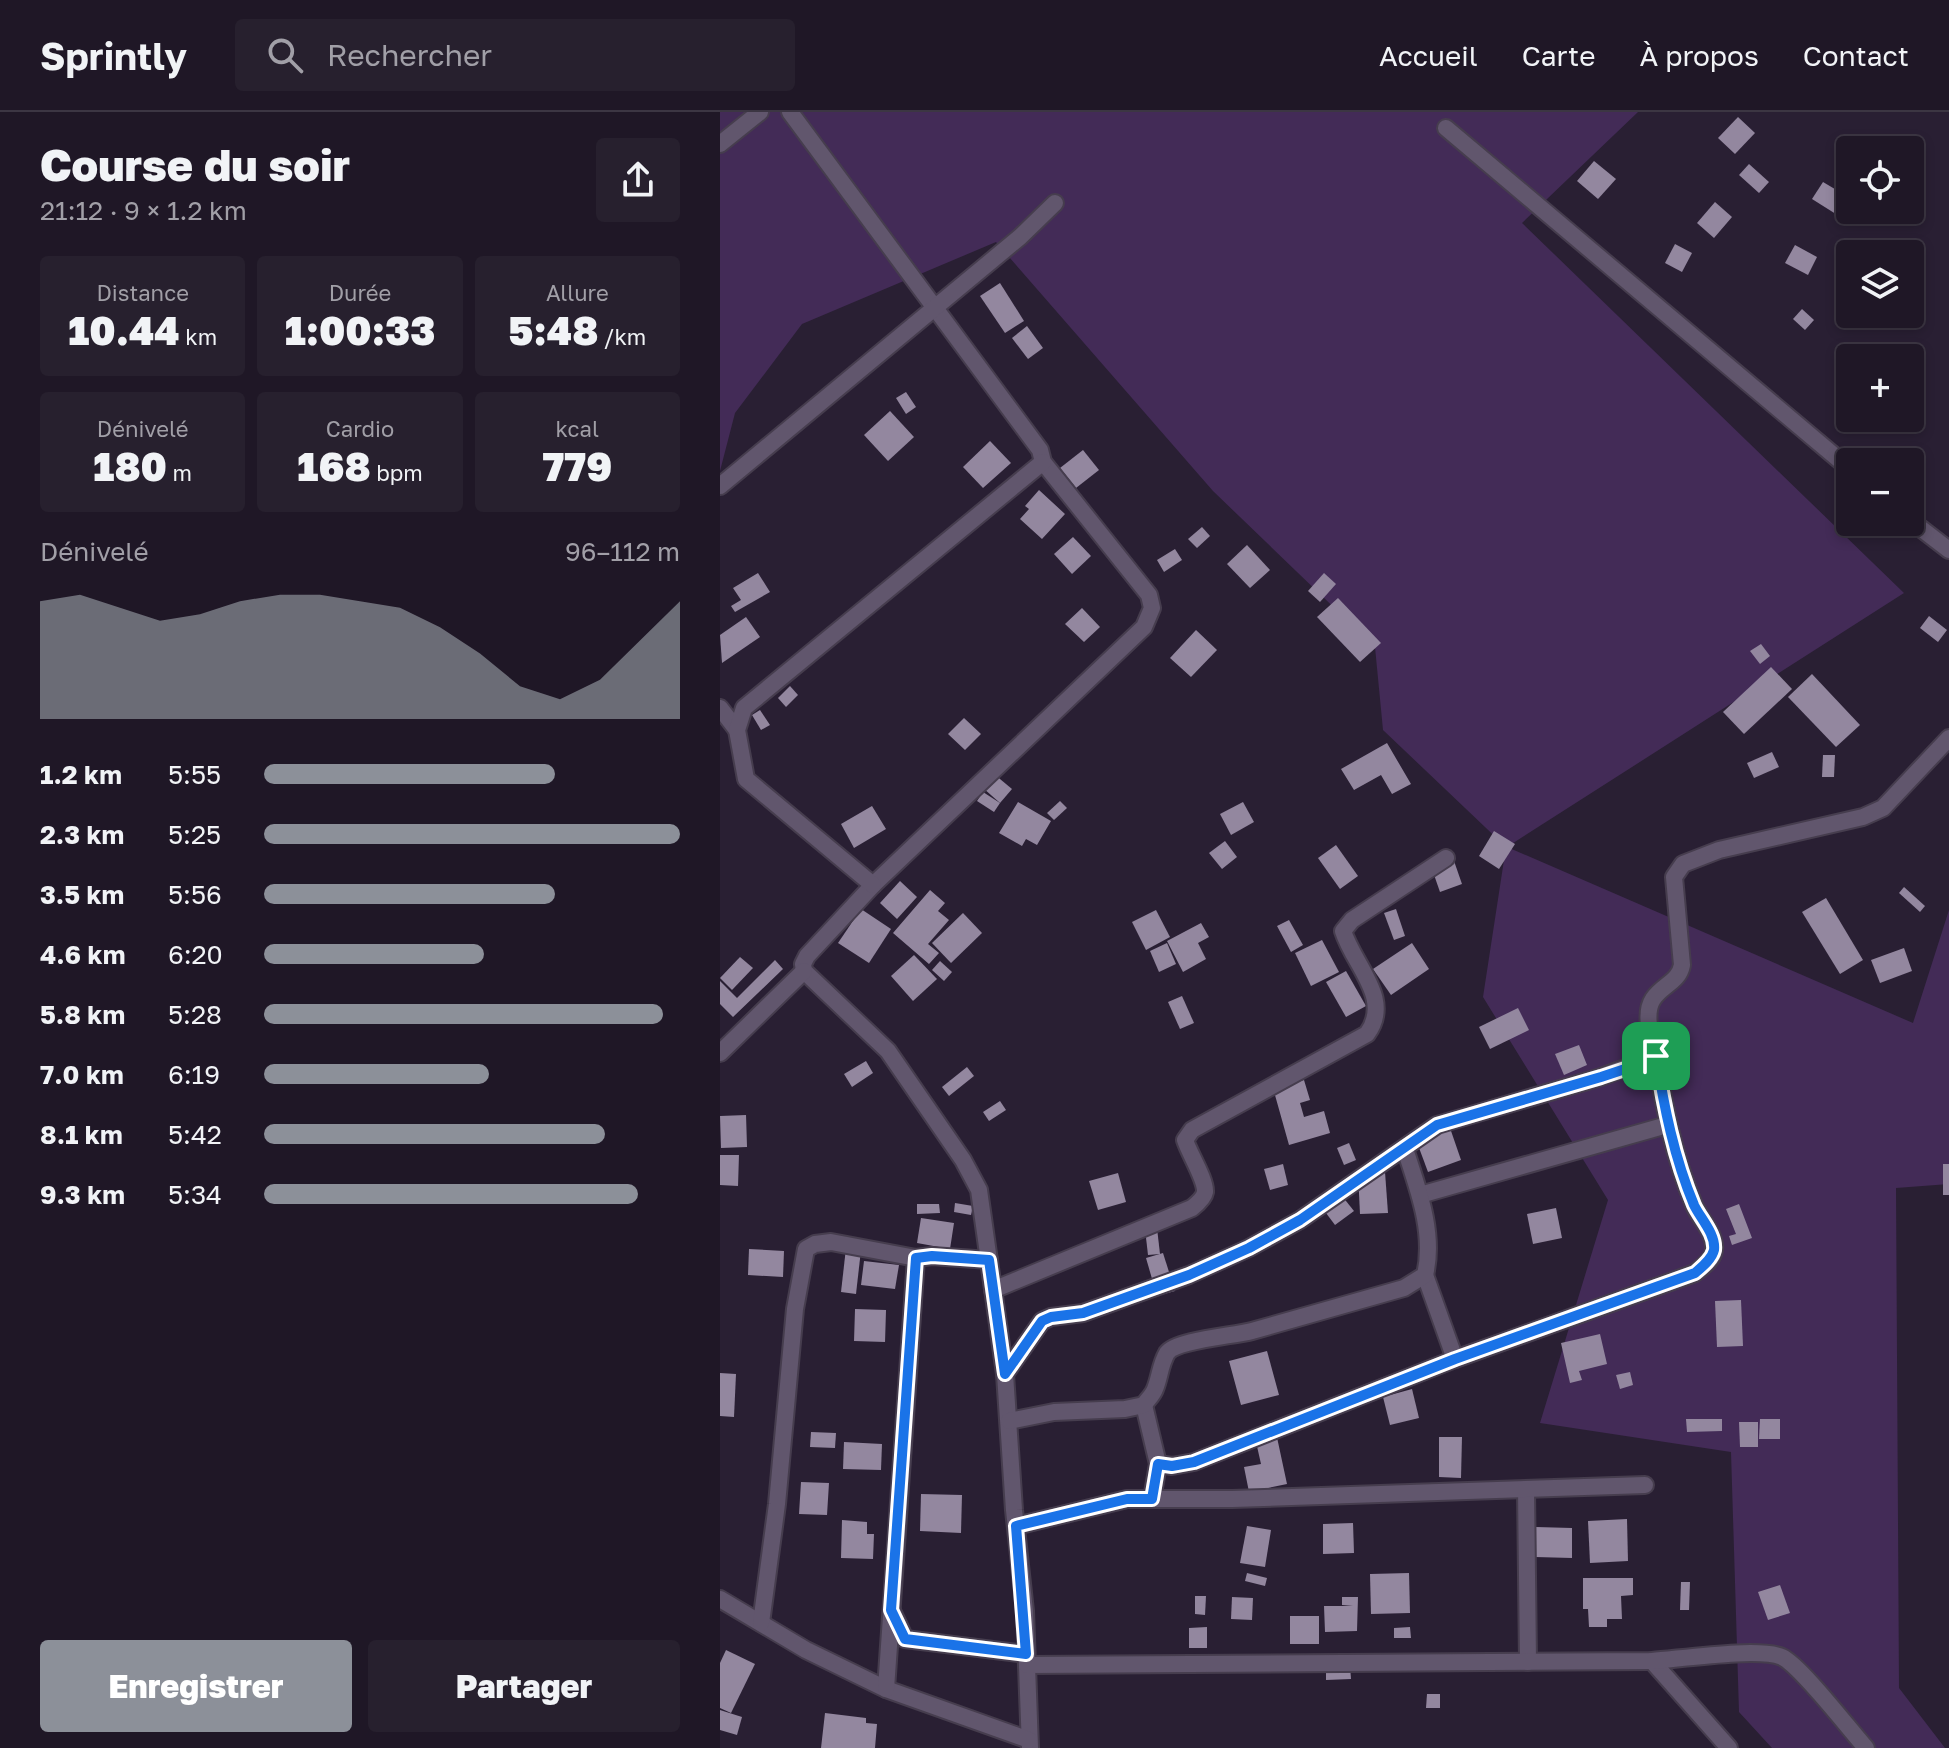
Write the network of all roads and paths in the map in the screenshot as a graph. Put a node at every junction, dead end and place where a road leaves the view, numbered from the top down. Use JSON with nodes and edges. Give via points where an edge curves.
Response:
{"nodes":[{"id":1,"x":760,"y":112,"type":"edge"},
{"id":2,"x":790,"y":112,"type":"edge"},
{"id":3,"x":1446,"y":128,"type":"dead end"},
{"id":4,"x":720,"y":144,"type":"edge"},
{"id":5,"x":1055,"y":203,"type":"dead end"},
{"id":6,"x":933,"y":308,"type":"junction"},
{"id":7,"x":1836,"y":457,"type":"edge"},
{"id":8,"x":1043,"y":462,"type":"junction"},
{"id":9,"x":720,"y":486,"type":"edge"},
{"id":10,"x":1924,"y":531,"type":"edge"},
{"id":11,"x":1949,"y":550,"type":"edge"},
{"id":12,"x":720,"y":708,"type":"edge"},
{"id":13,"x":737,"y":730,"type":"junction"},
{"id":14,"x":1949,"y":738,"type":"edge"},
{"id":15,"x":1446,"y":858,"type":"dead end"},
{"id":16,"x":873,"y":885,"type":"junction"},
{"id":17,"x":804,"y":971,"type":"junction"},
{"id":18,"x":720,"y":1053,"type":"edge"},
{"id":19,"x":1656,"y":1056,"type":"junction"},
{"id":20,"x":1667,"y":1125,"type":"junction"},
{"id":21,"x":1405,"y":1149,"type":"junction"},
{"id":22,"x":1420,"y":1195,"type":"junction"},
{"id":23,"x":916,"y":1258,"type":"junction"},
{"id":24,"x":989,"y":1260,"type":"junction"},
{"id":25,"x":1425,"y":1275,"type":"junction"},
{"id":26,"x":993,"y":1290,"type":"junction"},
{"id":27,"x":1455,"y":1359,"type":"junction"},
{"id":28,"x":1005,"y":1374,"type":"junction"},
{"id":29,"x":1144,"y":1405,"type":"junction"},
{"id":30,"x":1009,"y":1421,"type":"junction"},
{"id":31,"x":1158,"y":1464,"type":"junction"},
{"id":32,"x":1645,"y":1485,"type":"dead end"},
{"id":33,"x":1526,"y":1489,"type":"junction"},
{"id":34,"x":1152,"y":1499,"type":"junction"},
{"id":35,"x":1016,"y":1526,"type":"junction"},
{"id":36,"x":720,"y":1599,"type":"edge"},
{"id":37,"x":891,"y":1610,"type":"junction"},
{"id":38,"x":761,"y":1623,"type":"junction"},
{"id":39,"x":1027,"y":1659,"type":"junction"},
{"id":40,"x":1652,"y":1661,"type":"junction"},
{"id":41,"x":1528,"y":1662,"type":"junction"},
{"id":42,"x":886,"y":1689,"type":"junction"},
{"id":43,"x":1029,"y":1744,"type":"edge"},
{"id":44,"x":1729,"y":1748,"type":"edge"},
{"id":45,"x":1866,"y":1748,"type":"edge"}],
"edges":[{"from":1,"to":4,"type":"street"},
{"from":2,"to":6,"type":"street"},
{"from":3,"to":7,"type":"street"},
{"from":5,"to":6,"type":"street"},
{"from":6,"to":8,"type":"street","via":[[1040,450]]},
{"from":6,"to":9,"type":"street"},
{"from":8,"to":13,"type":"street","via":[[762,691],[744,708]]},
{"from":8,"to":16,"type":"street","via":[[1149,595],[1152,608],[1144,627]]},
{"from":10,"to":11,"type":"street"},
{"from":12,"to":13,"type":"street"},
{"from":13,"to":16,"type":"street","via":[[746,779]]},
{"from":14,"to":19,"type":"street","via":[[1883,808],[1683,864],[1674,877],[1681,974],[1653,999],[1649,1013]]},
{"from":15,"to":26,"type":"street","via":[[1343,931],[1374,994],[1376,1022],[1367,1034],[1192,1130],[1185,1140],[1205,1192],[1201,1200]]},
{"from":16,"to":17,"type":"street","via":[[807,956]]},
{"from":17,"to":18,"type":"street"},
{"from":17,"to":24,"type":"street","via":[[888,1051],[963,1160],[979,1190]]},
{"from":19,"to":20,"type":"street"},
{"from":19,"to":21,"type":"street","via":[[1454,1118]]},
{"from":20,"to":22,"type":"street"},
{"from":20,"to":27,"type":"street","via":[[1695,1206],[1712,1237],[1710,1259],[1695,1273]]},
{"from":21,"to":22,"type":"street"},
{"from":21,"to":28,"type":"street","via":[[1249,1248],[1083,1313],[1042,1321]]},
{"from":22,"to":25,"type":"street","via":[[1429,1257]]},
{"from":23,"to":24,"type":"street"},
{"from":23,"to":37,"type":"street"},
{"from":23,"to":38,"type":"street","via":[[831,1242],[806,1249]]},
{"from":24,"to":26,"type":"street"},
{"from":25,"to":27,"type":"street"},
{"from":25,"to":29,"type":"street","via":[[1404,1288],[1169,1349]]},
{"from":26,"to":28,"type":"street"},
{"from":27,"to":31,"type":"street","via":[[1194,1462]]},
{"from":28,"to":30,"type":"street"},
{"from":29,"to":30,"type":"street"},
{"from":29,"to":31,"type":"street"},
{"from":30,"to":35,"type":"street"},
{"from":31,"to":34,"type":"street"},
{"from":32,"to":33,"type":"street"},
{"from":33,"to":34,"type":"street"},
{"from":33,"to":41,"type":"street"},
{"from":34,"to":35,"type":"street","via":[[1127,1499]]},
{"from":35,"to":39,"type":"street"},
{"from":36,"to":38,"type":"street"},
{"from":37,"to":39,"type":"street","via":[[905,1639]]},
{"from":37,"to":42,"type":"street"},
{"from":38,"to":42,"type":"street"},
{"from":39,"to":41,"type":"street"},
{"from":39,"to":43,"type":"street"},
{"from":40,"to":41,"type":"street"},
{"from":40,"to":44,"type":"street"},
{"from":40,"to":45,"type":"street","via":[[1781,1657]]},
{"from":42,"to":43,"type":"street"}]}
